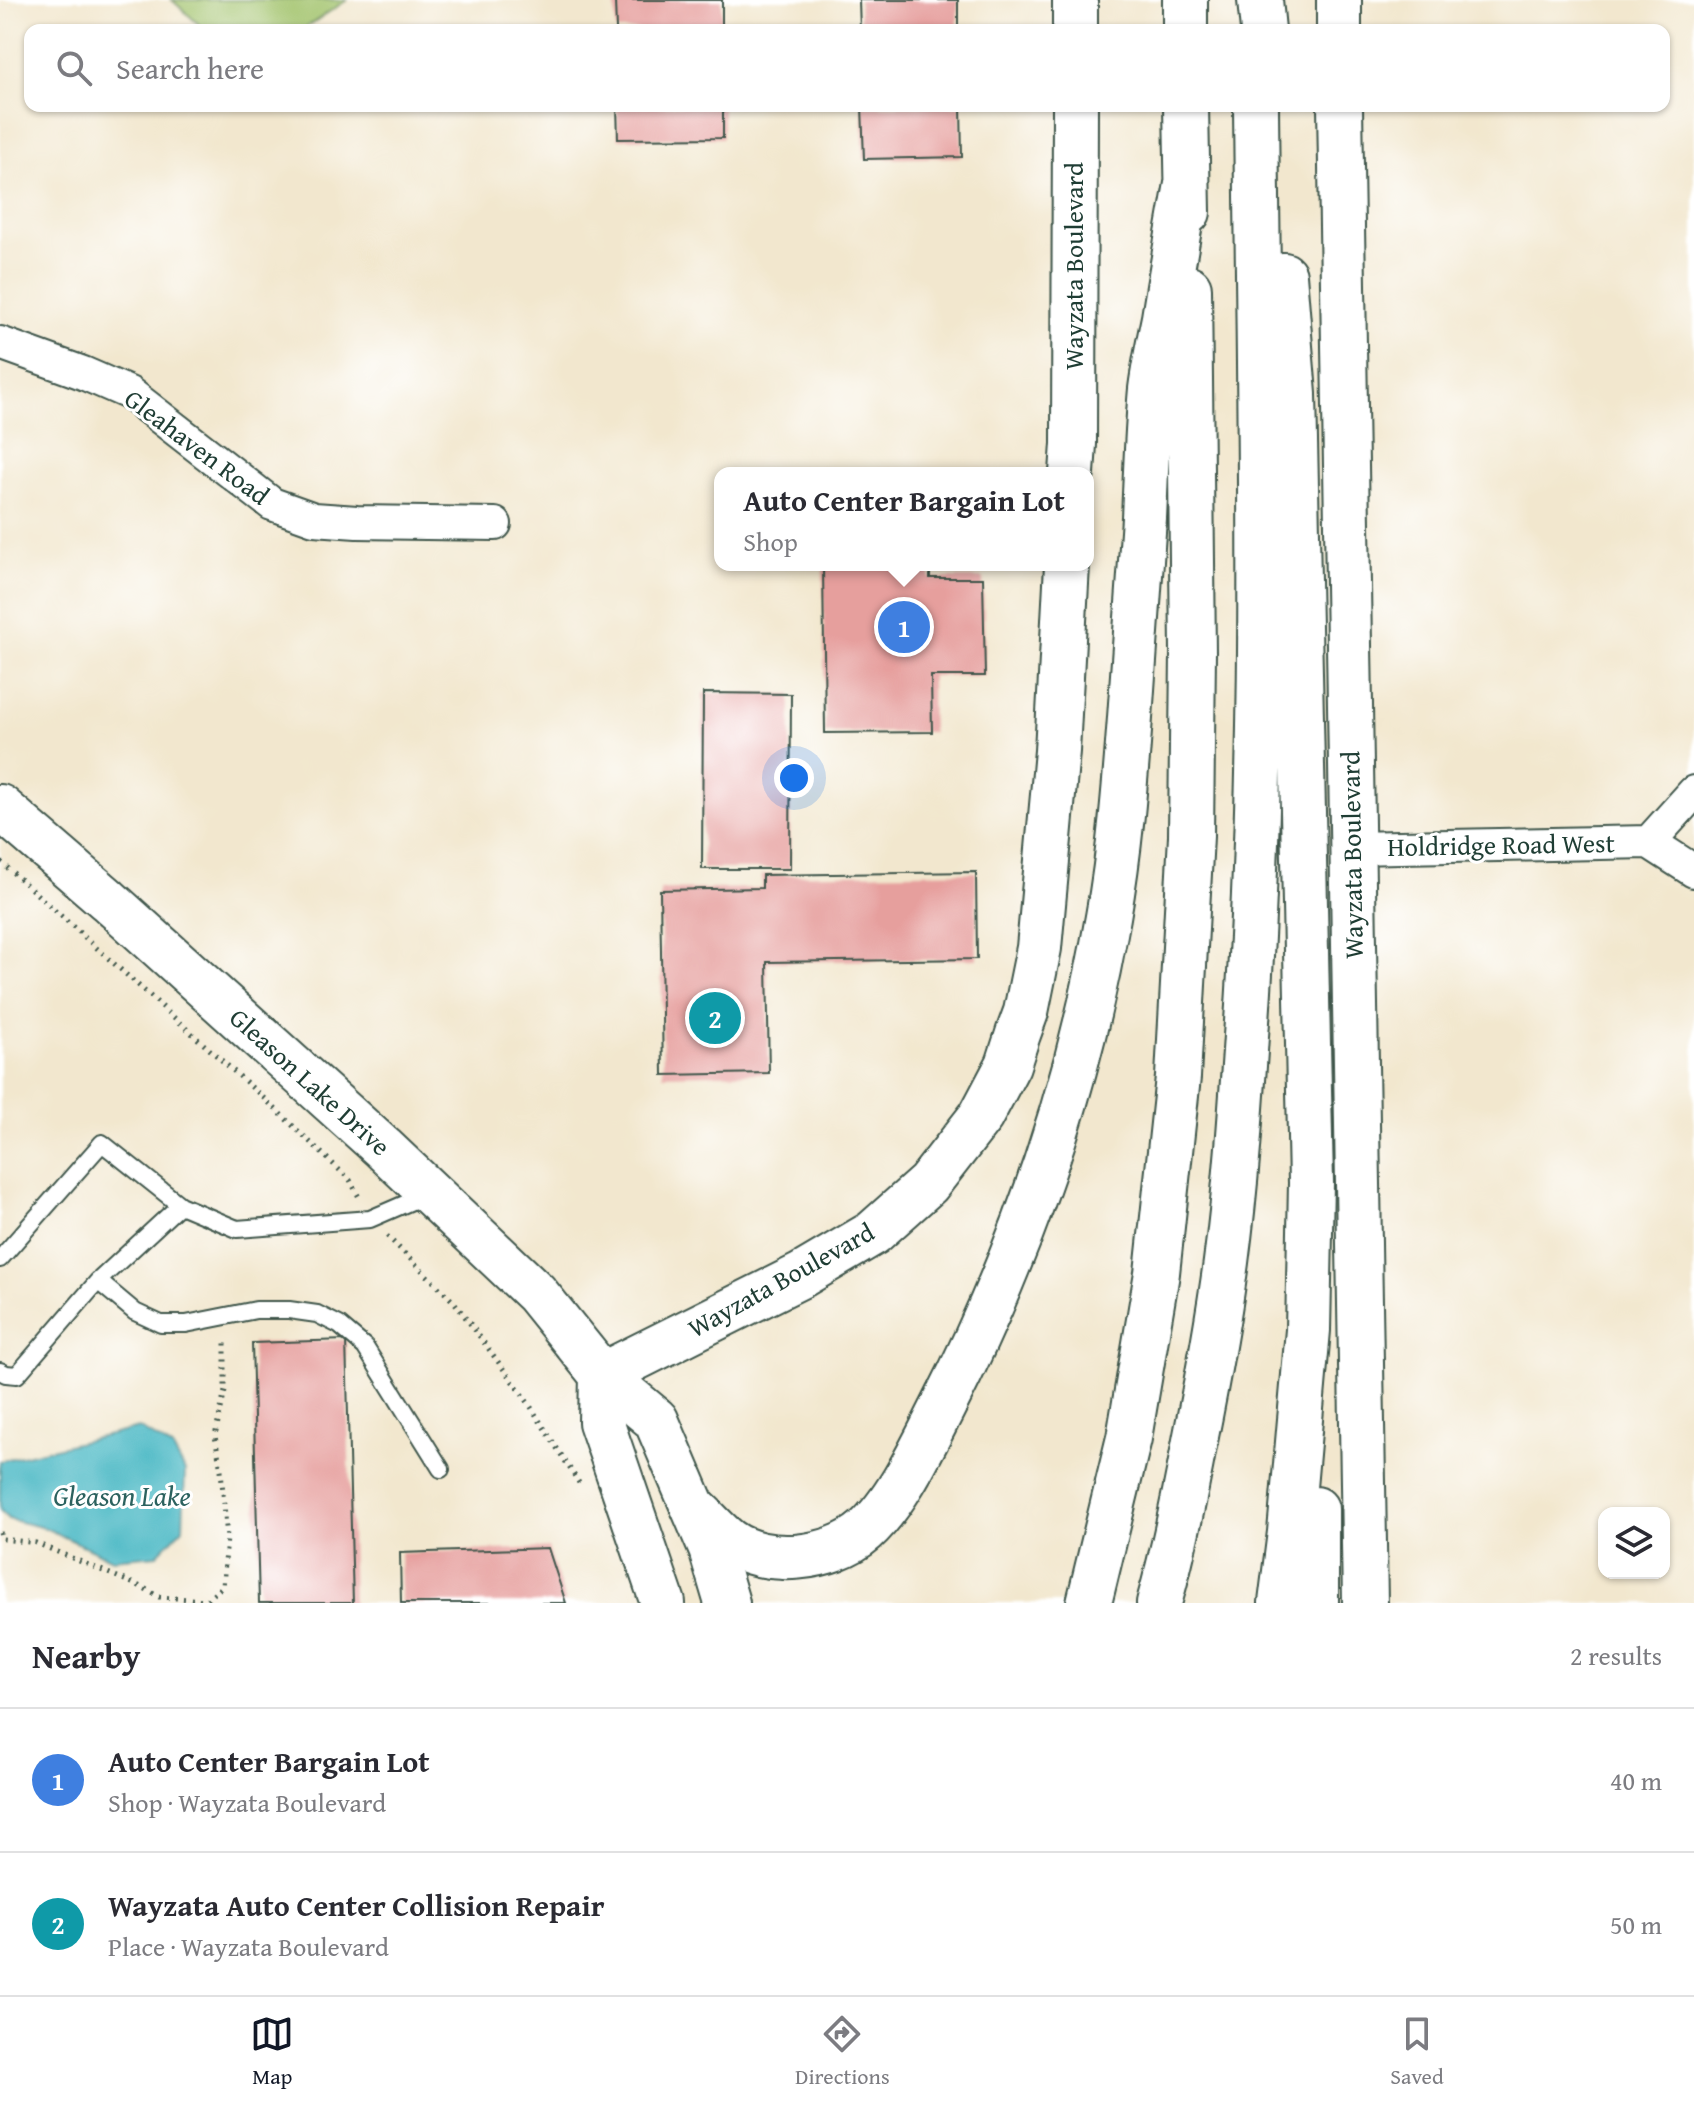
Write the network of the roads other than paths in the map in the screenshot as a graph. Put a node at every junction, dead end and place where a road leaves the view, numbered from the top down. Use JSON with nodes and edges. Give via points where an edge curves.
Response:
{"nodes":[{"id":1,"x":1075,"y":0,"type":"edge"},
{"id":2,"x":1185,"y":0,"type":"edge"},
{"id":3,"x":1258,"y":0,"type":"edge"},
{"id":4,"x":1339,"y":0,"type":"edge"},
{"id":5,"x":1075,"y":24,"type":"edge"},
{"id":6,"x":1185,"y":24,"type":"edge"},
{"id":7,"x":1256,"y":24,"type":"edge"},
{"id":8,"x":1262,"y":24,"type":"edge"},
{"id":9,"x":1339,"y":24,"type":"edge"},
{"id":10,"x":1075,"y":112,"type":"edge"},
{"id":11,"x":1186,"y":112,"type":"edge"},
{"id":12,"x":1256,"y":112,"type":"edge"},
{"id":13,"x":1270,"y":112,"type":"edge"},
{"id":14,"x":1340,"y":112,"type":"edge"},
{"id":15,"x":1187,"y":184,"type":"junction"},
{"id":16,"x":0,"y":343,"type":"edge"},
{"id":17,"x":1072,"y":467,"type":"edge"},
{"id":18,"x":495,"y":524,"type":"dead end"},
{"id":19,"x":1067,"y":571,"type":"edge"},
{"id":20,"x":1694,"y":792,"type":"edge"},
{"id":21,"x":0,"y":807,"type":"edge"},
{"id":22,"x":1649,"y":842,"type":"junction"},
{"id":23,"x":1352,"y":848,"type":"junction"},
{"id":24,"x":1694,"y":871,"type":"edge"},
{"id":25,"x":430,"y":1193,"type":"junction"},
{"id":26,"x":180,"y":1205,"type":"junction"},
{"id":27,"x":0,"y":1259,"type":"edge"},
{"id":28,"x":98,"y":1281,"type":"junction"},
{"id":29,"x":1308,"y":1330,"type":"junction"},
{"id":30,"x":0,"y":1371,"type":"edge"},
{"id":31,"x":602,"y":1375,"type":"junction"},
{"id":32,"x":441,"y":1469,"type":"dead end"},
{"id":33,"x":694,"y":1508,"type":"junction"},
{"id":34,"x":663,"y":1603,"type":"edge"},
{"id":35,"x":727,"y":1603,"type":"edge"},
{"id":36,"x":1089,"y":1603,"type":"edge"},
{"id":37,"x":1159,"y":1603,"type":"edge"},
{"id":38,"x":1281,"y":1603,"type":"edge"},
{"id":39,"x":1316,"y":1603,"type":"edge"},
{"id":40,"x":1365,"y":1603,"type":"edge"}],
"edges":[{"from":1,"to":5,"type":"main road"},
{"from":2,"to":6,"type":"main road"},
{"from":3,"to":7,"type":"main road"},
{"from":3,"to":8,"type":"main road"},
{"from":4,"to":9,"type":"main road"},
{"from":10,"to":17,"type":"main road","name":"Wayzata Boulevard"},
{"from":11,"to":15,"type":"main road"},
{"from":12,"to":37,"type":"main road","via":[[1261,648],[1250,986],[1226,1261],[1191,1464]]},
{"from":13,"to":29,"type":"main road","via":[[1294,394],[1311,1167]]},
{"from":14,"to":23,"type":"main road","name":"Wayzata Boulevard"},
{"from":15,"to":33,"type":"main road","via":[[1151,388],[1120,842],[1091,1008],[1046,1167],[999,1291],[956,1382],[893,1498],[864,1532],[811,1556],[776,1557],[729,1541]]},
{"from":15,"to":36,"type":"main road","via":[[1193,698],[1178,1077],[1155,1288],[1129,1438]]},
{"from":16,"to":18,"type":"street","name":"Gleahaven Road","via":[[129,393],[272,504],[314,519]]},
{"from":19,"to":31,"type":"main road","name":"Wayzata Boulevard","via":[[1039,948],[1008,1065],[981,1116],[928,1184],[873,1233],[802,1275]]},
{"from":20,"to":22,"type":"street","name":"Holdridge Road West"},
{"from":21,"to":25,"type":"main road","name":"Gleason Lake Drive"},
{"from":22,"to":23,"type":"street","name":"Holdridge Road West"},
{"from":22,"to":24,"type":"street","name":"Holdridge Road West"},
{"from":23,"to":40,"type":"main road","name":"Wayzata Boulevard"},
{"from":25,"to":26,"type":"lane","via":[[370,1219],[237,1229]]},
{"from":25,"to":31,"type":"main road","name":"Gleason Lake Drive","via":[[536,1293]]},
{"from":26,"to":27,"type":"lane","via":[[102,1143]]},
{"from":26,"to":28,"type":"lane"},
{"from":28,"to":30,"type":"lane","via":[[17,1375]]},
{"from":28,"to":32,"type":"lane","via":[[135,1312],[161,1324],[289,1310],[317,1314],[339,1325],[365,1347]]},
{"from":29,"to":38,"type":"main road"},
{"from":29,"to":39,"type":"main road","via":[[1316,1448]]},
{"from":31,"to":33,"type":"main road","name":"Gleason Lake Drive","via":[[656,1420]]},
{"from":31,"to":34,"type":"main road","via":[[601,1422]]},
{"from":33,"to":35,"type":"main road","name":"Gleason Lake Drive"}]}
